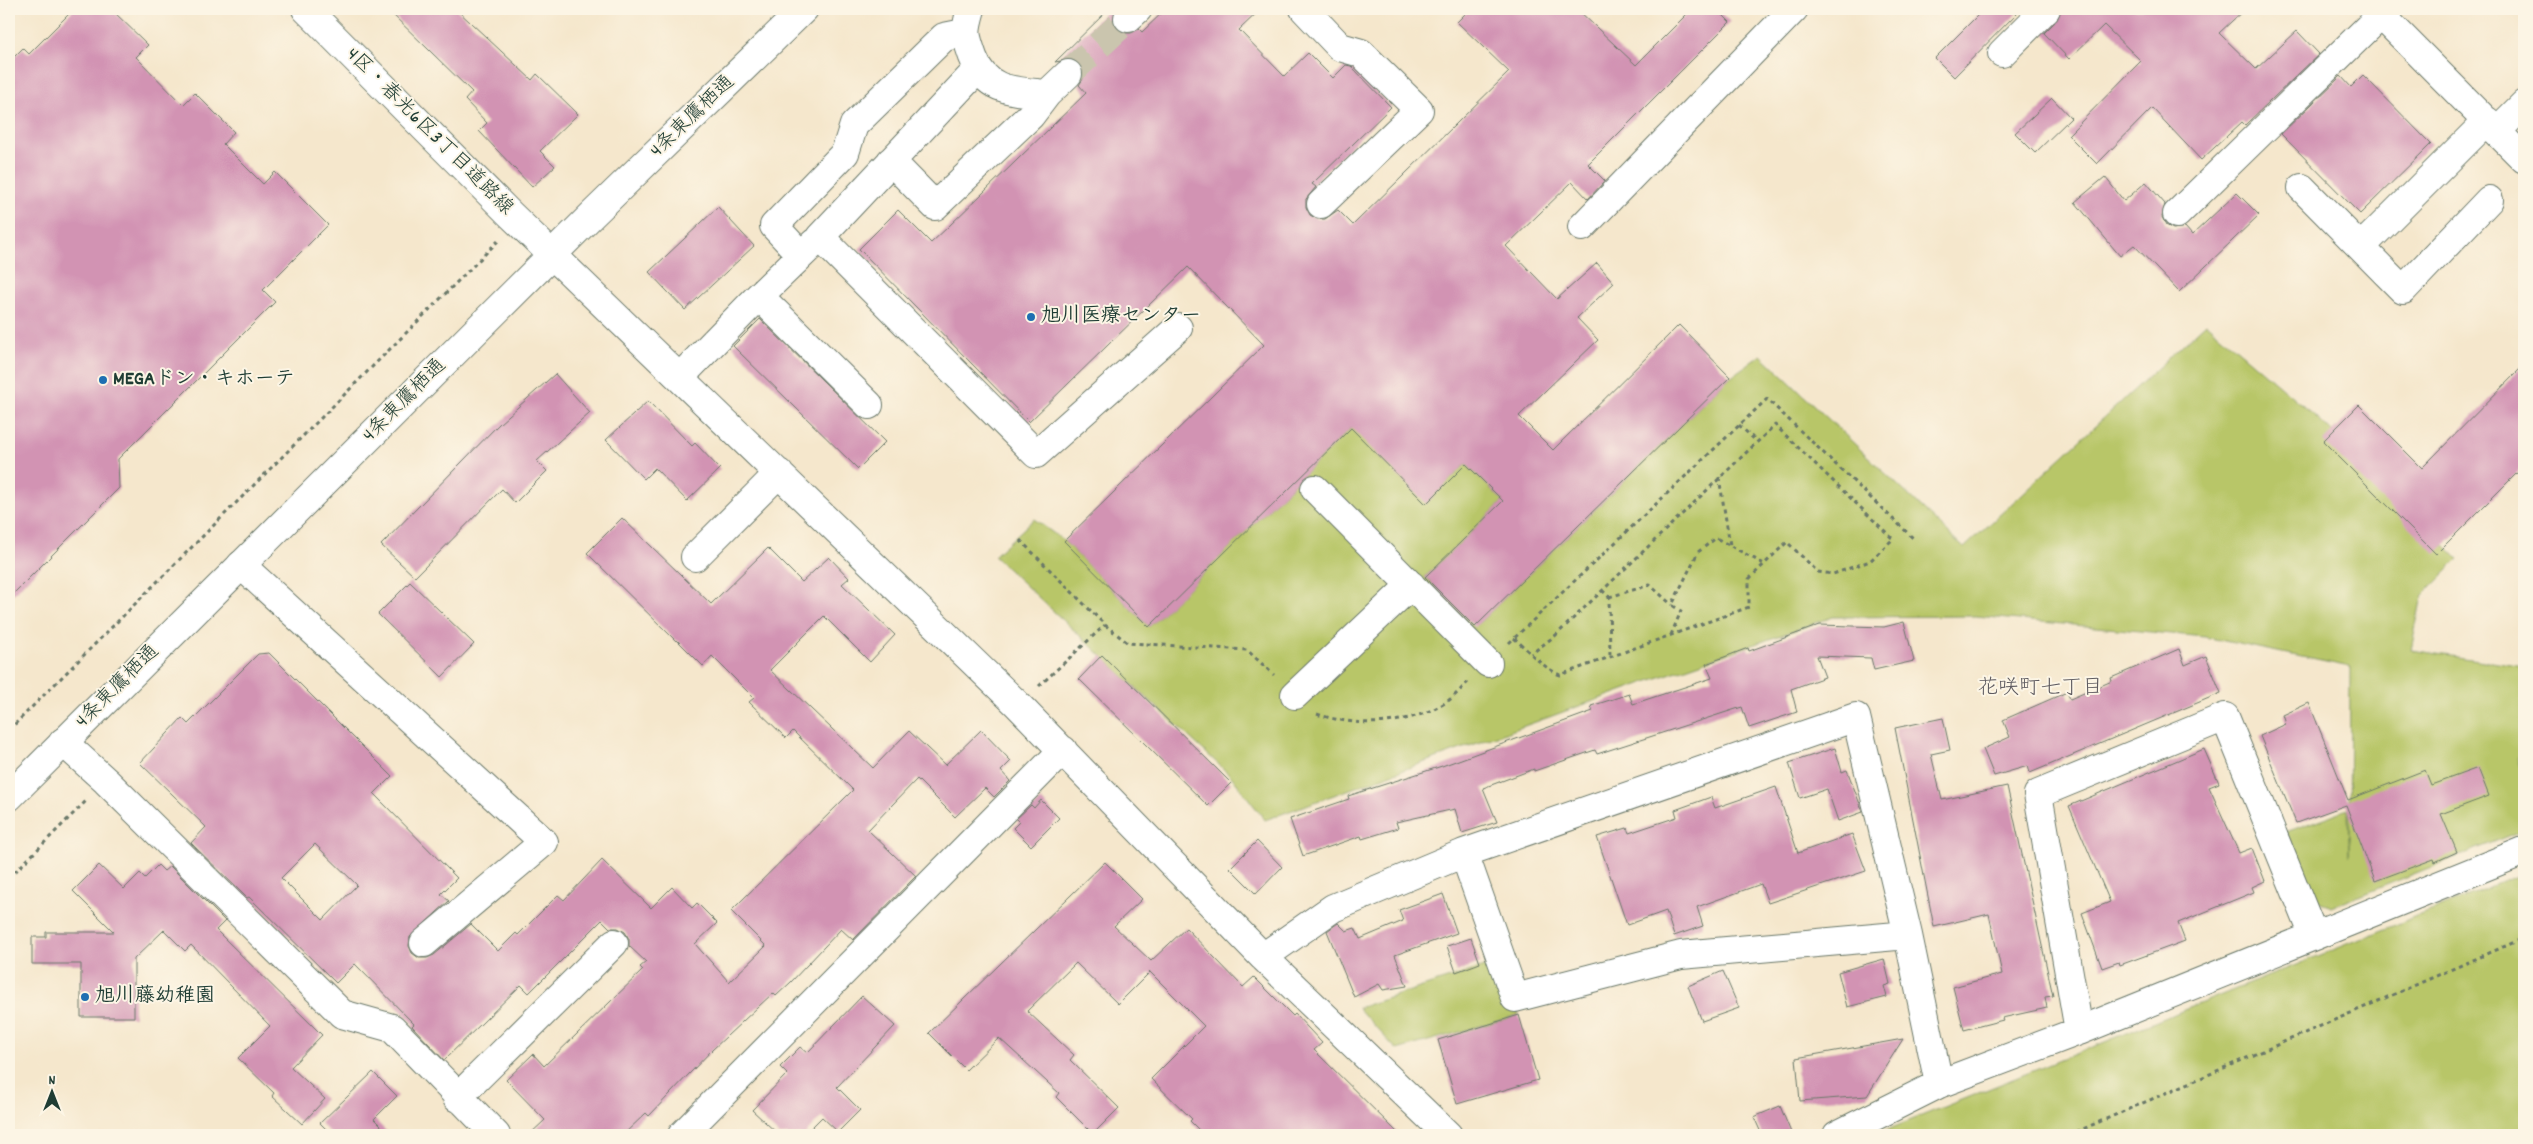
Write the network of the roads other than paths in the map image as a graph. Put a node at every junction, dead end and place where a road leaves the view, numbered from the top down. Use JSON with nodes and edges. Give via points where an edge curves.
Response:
{"nodes":[{"id":1,"x":306,"y":9,"type":"edge"},
{"id":2,"x":804,"y":9,"type":"edge"},
{"id":3,"x":1304,"y":9,"type":"edge"},
{"id":4,"x":1794,"y":9,"type":"edge"},
{"id":5,"x":2046,"y":9,"type":"edge"},
{"id":6,"x":2378,"y":12,"type":"edge"},
{"id":7,"x":968,"y":21,"type":"edge"},
{"id":8,"x":2002,"y":53,"type":"dead end"},
{"id":9,"x":978,"y":70,"type":"junction"},
{"id":10,"x":1068,"y":74,"type":"tunnel mouth"},
{"id":11,"x":1047,"y":94,"type":"junction"},
{"id":12,"x":2524,"y":104,"type":"edge"},
{"id":13,"x":2492,"y":126,"type":"junction"},
{"id":14,"x":2524,"y":159,"type":"edge"},
{"id":15,"x":891,"y":161,"type":"junction"},
{"id":16,"x":2302,"y":188,"type":"dead end"},
{"id":17,"x":2489,"y":200,"type":"dead end"},
{"id":18,"x":1320,"y":204,"type":"dead end"},
{"id":19,"x":2177,"y":214,"type":"dead end"},
{"id":20,"x":1582,"y":227,"type":"dead end"},
{"id":21,"x":810,"y":246,"type":"junction"},
{"id":22,"x":2361,"y":247,"type":"junction"},
{"id":23,"x":553,"y":254,"type":"junction"},
{"id":24,"x":759,"y":296,"type":"junction"},
{"id":25,"x":1178,"y":328,"type":"dead end"},
{"id":26,"x":680,"y":377,"type":"junction"},
{"id":27,"x":869,"y":405,"type":"dead end"},
{"id":28,"x":779,"y":473,"type":"junction"},
{"id":29,"x":1315,"y":489,"type":"dead end"},
{"id":30,"x":695,"y":557,"type":"dead end"},
{"id":31,"x":241,"y":565,"type":"junction"},
{"id":32,"x":1411,"y":585,"type":"junction"},
{"id":33,"x":1488,"y":662,"type":"road end"},
{"id":34,"x":1295,"y":695,"type":"road end"},
{"id":35,"x":63,"y":742,"type":"junction"},
{"id":36,"x":1063,"y":750,"type":"junction"},
{"id":37,"x":9,"y":797,"type":"edge"},
{"id":38,"x":2524,"y":851,"type":"edge"},
{"id":39,"x":1464,"y":853,"type":"junction"},
{"id":40,"x":1908,"y":935,"type":"junction"},
{"id":41,"x":2314,"y":936,"type":"junction"},
{"id":42,"x":424,"y":943,"type":"dead end"},
{"id":43,"x":614,"y":943,"type":"dead end"},
{"id":44,"x":1263,"y":957,"type":"junction"},
{"id":45,"x":2079,"y":1030,"type":"junction"},
{"id":46,"x":1940,"y":1084,"type":"junction"},
{"id":47,"x":457,"y":1098,"type":"junction"},
{"id":48,"x":496,"y":1135,"type":"edge"},
{"id":49,"x":682,"y":1135,"type":"edge"},
{"id":50,"x":1448,"y":1135,"type":"edge"},
{"id":51,"x":1837,"y":1135,"type":"edge"}],
"edges":[{"from":1,"to":23,"type":"main road","name":"4区・春光6区3丁目道路線"},
{"from":2,"to":23,"type":"main road","name":"4条東鷹栖通"},
{"from":3,"to":18,"type":"main road","via":[[1340,47],[1361,53],[1419,110]]},
{"from":4,"to":20,"type":"main road"},
{"from":5,"to":8,"type":"main road"},
{"from":6,"to":13,"type":"main road"},
{"from":6,"to":19,"type":"main road"},
{"from":7,"to":9,"type":"main road"},
{"from":7,"to":21,"type":"main road","via":[[944,37],[854,125],[845,153],[774,226]]},
{"from":9,"to":11,"type":"main road","via":[[990,83],[1012,91]]},
{"from":9,"to":15,"type":"main road"},
{"from":10,"to":11,"type":"main road"},
{"from":11,"to":15,"type":"main road","via":[[1031,115],[935,206]]},
{"from":12,"to":13,"type":"main road"},
{"from":13,"to":14,"type":"main road"},
{"from":13,"to":22,"type":"main road"},
{"from":15,"to":21,"type":"main road"},
{"from":16,"to":22,"type":"main road"},
{"from":17,"to":22,"type":"main road","via":[[2403,290]]},
{"from":21,"to":24,"type":"main road"},
{"from":21,"to":25,"type":"main road","via":[[1036,454]]},
{"from":23,"to":26,"type":"main road","name":"4区・春光6区3丁目道路線"},
{"from":23,"to":31,"type":"main road","name":"4条東鷹栖通"},
{"from":24,"to":26,"type":"main road"},
{"from":24,"to":27,"type":"main road"},
{"from":26,"to":28,"type":"main road","name":"4区・春光6区3丁目道路線"},
{"from":28,"to":30,"type":"main road"},
{"from":28,"to":36,"type":"main road","name":"4区・春光6区3丁目道路線"},
{"from":29,"to":32,"type":"main road"},
{"from":31,"to":35,"type":"main road","name":"4条東鷹栖通"},
{"from":31,"to":42,"type":"main road","via":[[544,842]]},
{"from":32,"to":33,"type":"main road"},
{"from":32,"to":34,"type":"main road"},
{"from":35,"to":37,"type":"main road","name":"4条東鷹栖通"},
{"from":35,"to":47,"type":"main road","via":[[342,1014],[392,1028]]},
{"from":36,"to":44,"type":"main road","name":"4区・春光6区3丁目道路線"},
{"from":36,"to":49,"type":"main road"},
{"from":38,"to":41,"type":"main road"},
{"from":39,"to":40,"type":"main road","via":[[1515,998],[1681,955]]},
{"from":39,"to":40,"type":"main road","via":[[1856,717]]},
{"from":39,"to":44,"type":"main road","via":[[1333,908]]},
{"from":40,"to":46,"type":"main road"},
{"from":41,"to":45,"type":"main road"},
{"from":41,"to":45,"type":"main road","via":[[2225,717],[2038,794]]},
{"from":43,"to":47,"type":"main road"},
{"from":44,"to":50,"type":"main road","name":"4区・春光6区3丁目道路線"},
{"from":45,"to":46,"type":"main road"},
{"from":46,"to":51,"type":"main road"},
{"from":47,"to":48,"type":"main road"}]}
